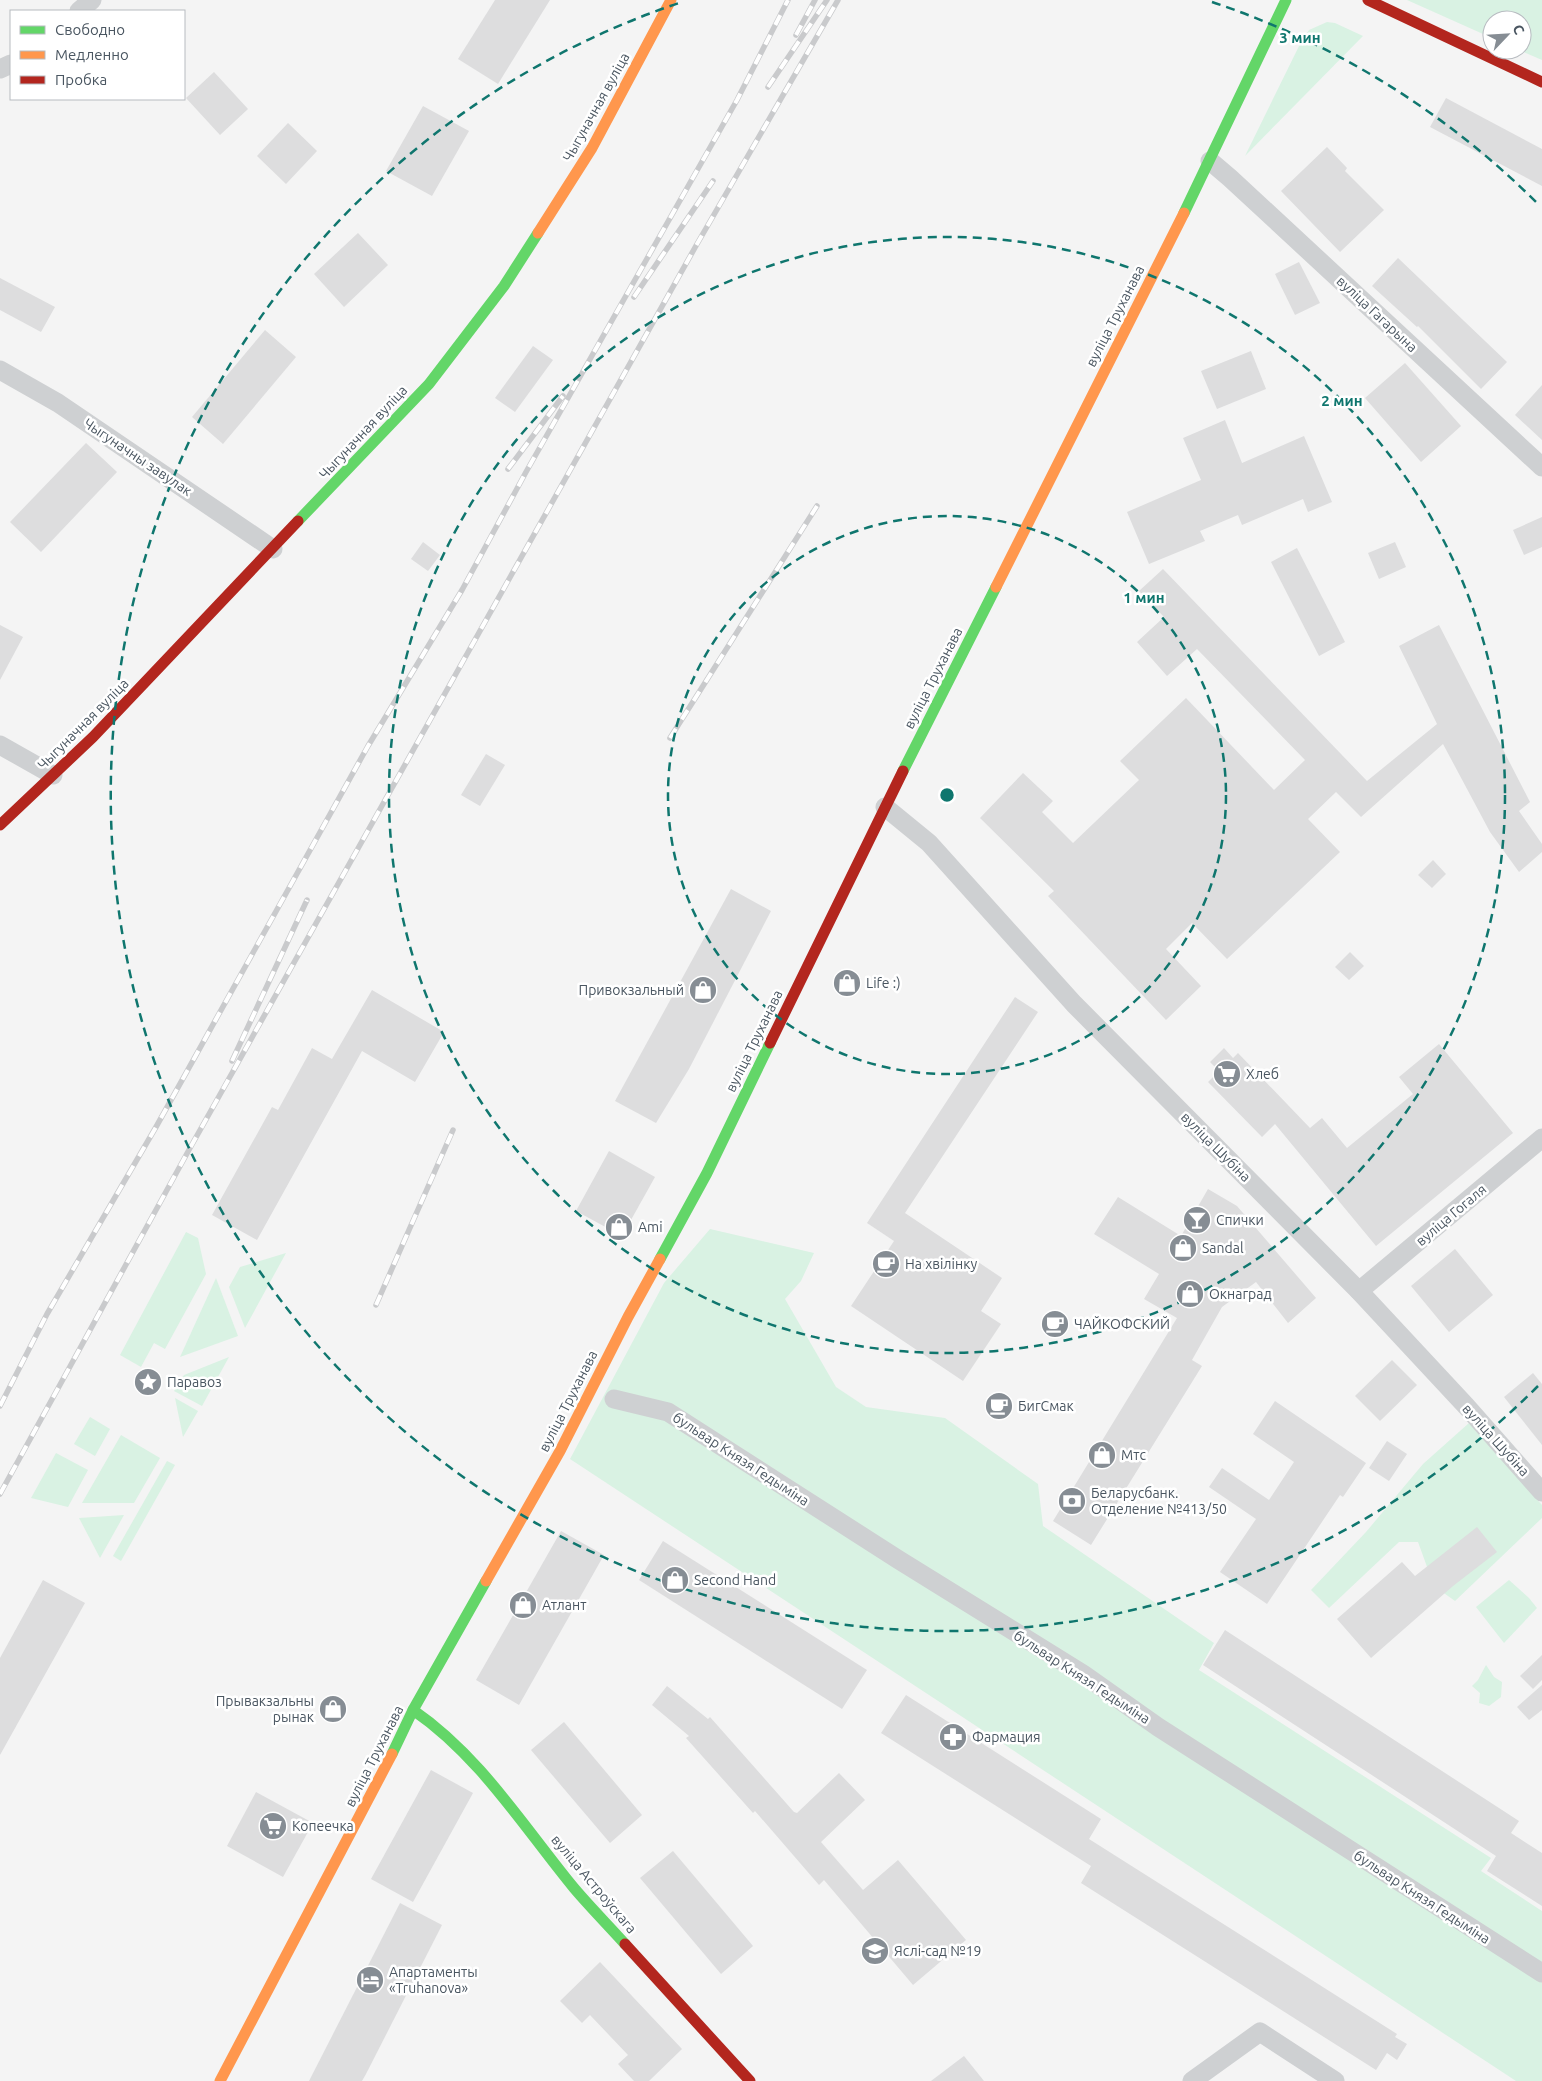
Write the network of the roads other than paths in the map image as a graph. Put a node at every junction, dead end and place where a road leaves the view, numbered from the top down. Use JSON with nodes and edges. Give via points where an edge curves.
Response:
{"nodes":[{"id":1,"x":92,"y":0,"type":"edge"},
{"id":2,"x":671,"y":0,"type":"edge"},
{"id":3,"x":1286,"y":0,"type":"edge"},
{"id":4,"x":1368,"y":0,"type":"edge"},
{"id":5,"x":80,"y":10,"type":"edge"},
{"id":6,"x":1542,"y":82,"type":"edge"},
{"id":7,"x":1210,"y":162,"type":"junction"},
{"id":8,"x":0,"y":370,"type":"edge"},
{"id":9,"x":1542,"y":467,"type":"edge"},
{"id":10,"x":273,"y":549,"type":"junction"},
{"id":11,"x":0,"y":745,"type":"edge"},
{"id":12,"x":53,"y":775,"type":"junction"},
{"id":13,"x":885,"y":808,"type":"junction"},
{"id":14,"x":0,"y":825,"type":"edge"},
{"id":15,"x":1542,"y":1138,"type":"edge"},
{"id":16,"x":1360,"y":1291,"type":"junction"},
{"id":17,"x":614,"y":1399,"type":"dead end"},
{"id":18,"x":1542,"y":1492,"type":"edge"},
{"id":19,"x":413,"y":1710,"type":"junction"},
{"id":20,"x":1542,"y":1973,"type":"edge"},
{"id":21,"x":220,"y":2081,"type":"edge"},
{"id":22,"x":750,"y":2081,"type":"edge"},
{"id":23,"x":1192,"y":2081,"type":"edge"},
{"id":24,"x":1335,"y":2081,"type":"edge"}],
"edges":[{"from":1,"to":5,"type":"street"},
{"from":2,"to":10,"type":"main road","name":"Чыгуначная вуліца","via":[[592,148],[504,286],[429,384]]},
{"from":3,"to":7,"type":"main road","name":"вуліца Труханава"},
{"from":4,"to":6,"type":"main road"},
{"from":7,"to":9,"type":"street","name":"вуліца Гагарына"},
{"from":7,"to":13,"type":"main road","name":"вуліца Труханава"},
{"from":8,"to":10,"type":"street","name":"Чыгуначны завулак","via":[[58,403]]},
{"from":10,"to":12,"type":"main road","name":"Чыгуначная вуліца"},
{"from":11,"to":12,"type":"street"},
{"from":12,"to":14,"type":"main road","name":"Чыгуначная вуліца"},
{"from":13,"to":16,"type":"street","name":"вуліца Шубіна","via":[[929,842],[1074,1004]]},
{"from":13,"to":19,"type":"main road","name":"вуліца Труханава","via":[[707,1173],[628,1317],[560,1451]]},
{"from":15,"to":16,"type":"street","name":"вуліца Гогаля"},
{"from":16,"to":18,"type":"street","name":"вуліца Шубіна"},
{"from":17,"to":20,"type":"street","name":"бульвар Князя Гедыміна","via":[[668,1412],[1083,1674],[1158,1727]]},
{"from":19,"to":21,"type":"main road","name":"вуліца Труханава"},
{"from":19,"to":22,"type":"main road","name":"вуліца Астроўскага","via":[[429,1721],[490,1780],[574,1888]]},
{"from":23,"to":24,"type":"street","via":[[1260,2032]]}]}
